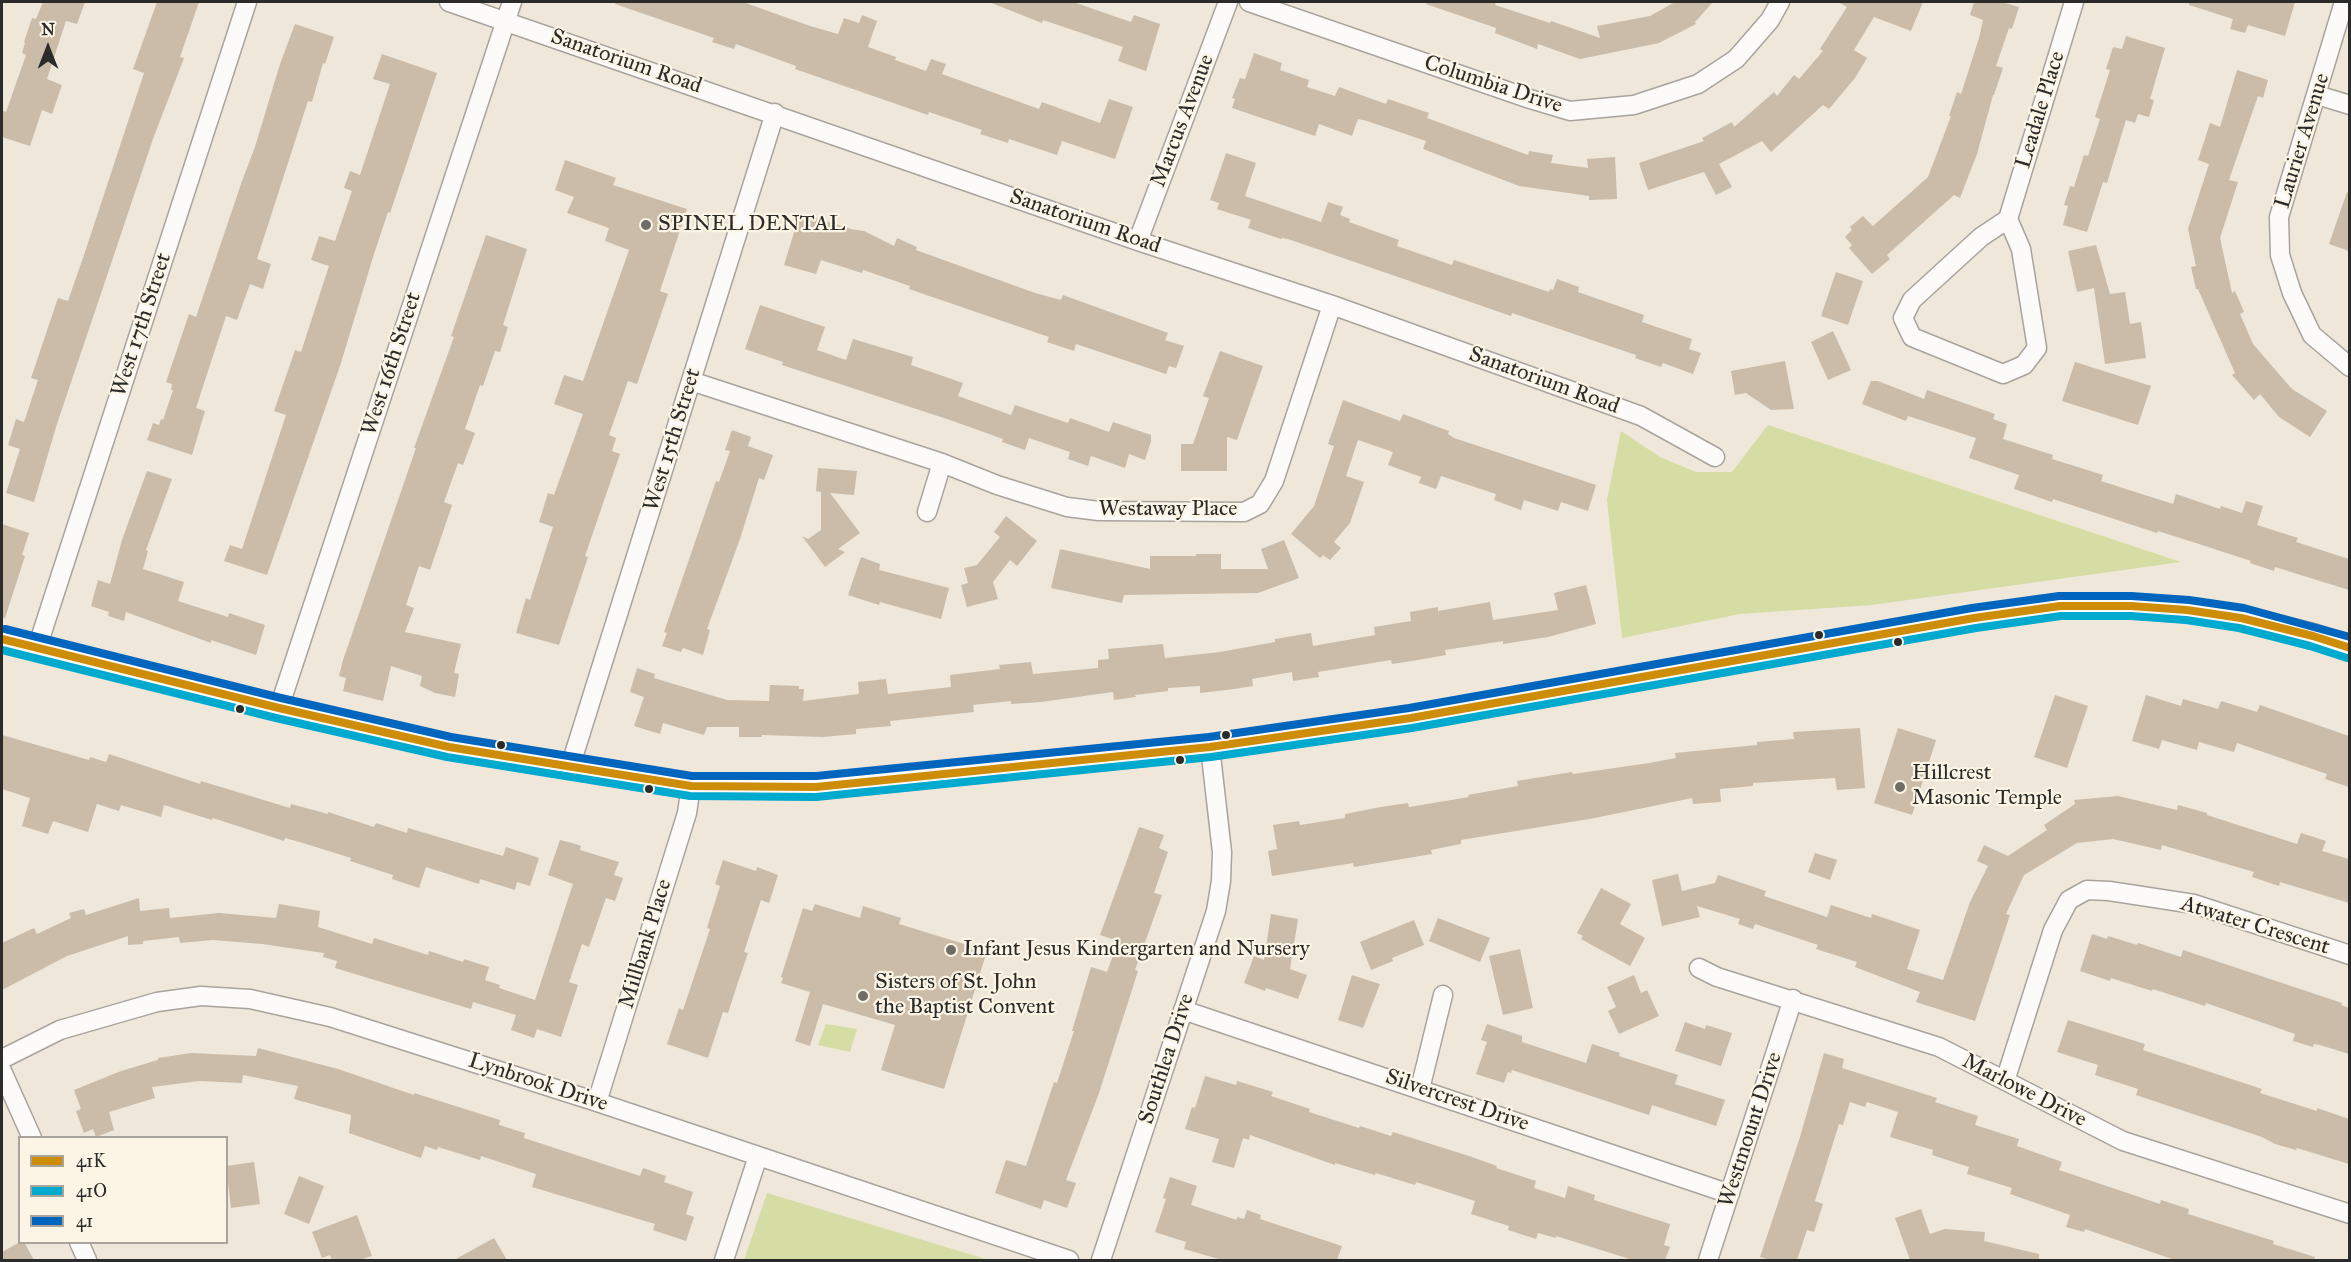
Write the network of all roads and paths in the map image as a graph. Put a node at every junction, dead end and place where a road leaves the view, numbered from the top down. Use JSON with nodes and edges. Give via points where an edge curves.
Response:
{"nodes":[{"id":1,"x":247,"y":2,"type":"edge"},
{"id":2,"x":449,"y":2,"type":"edge"},
{"id":3,"x":512,"y":2,"type":"edge"},
{"id":4,"x":1228,"y":2,"type":"edge"},
{"id":5,"x":1249,"y":2,"type":"edge"},
{"id":6,"x":1780,"y":2,"type":"edge"},
{"id":7,"x":2074,"y":2,"type":"edge"},
{"id":8,"x":2344,"y":2,"type":"edge"},
{"id":9,"x":506,"y":20,"type":"junction"},
{"id":10,"x":2317,"y":95,"type":"junction"},
{"id":11,"x":2349,"y":105,"type":"edge"},
{"id":12,"x":775,"y":113,"type":"junction"},
{"id":13,"x":2008,"y":219,"type":"junction"},
{"id":14,"x":1138,"y":241,"type":"junction"},
{"id":15,"x":1332,"y":305,"type":"junction"},
{"id":16,"x":2349,"y":367,"type":"edge"},
{"id":17,"x":691,"y":381,"type":"junction"},
{"id":18,"x":1715,"y":456,"type":"dead end"},
{"id":19,"x":942,"y":463,"type":"junction"},
{"id":20,"x":927,"y":512,"type":"dead end"},
{"id":21,"x":2,"y":639,"type":"edge"},
{"id":22,"x":37,"y":648,"type":"junction"},
{"id":23,"x":2349,"y":648,"type":"edge"},
{"id":24,"x":279,"y":708,"type":"junction"},
{"id":25,"x":1210,"y":747,"type":"junction"},
{"id":26,"x":570,"y":767,"type":"junction"},
{"id":27,"x":691,"y":786,"type":"junction"},
{"id":28,"x":2349,"y":955,"type":"edge"},
{"id":29,"x":1699,"y":968,"type":"dead end"},
{"id":30,"x":1443,"y":995,"type":"dead end"},
{"id":31,"x":1793,"y":999,"type":"junction"},
{"id":32,"x":1183,"y":1010,"type":"junction"},
{"id":33,"x":2,"y":1059,"type":"edge"},
{"id":34,"x":2,"y":1071,"type":"edge"},
{"id":35,"x":2005,"y":1081,"type":"junction"},
{"id":36,"x":1420,"y":1089,"type":"junction"},
{"id":37,"x":597,"y":1102,"type":"junction"},
{"id":38,"x":32,"y":1136,"type":"edge"},
{"id":39,"x":758,"y":1156,"type":"junction"},
{"id":40,"x":1730,"y":1194,"type":"junction"},
{"id":41,"x":2349,"y":1214,"type":"edge"},
{"id":42,"x":80,"y":1244,"type":"edge"},
{"id":43,"x":87,"y":1260,"type":"edge"},
{"id":44,"x":724,"y":1260,"type":"edge"},
{"id":45,"x":1069,"y":1260,"type":"edge"},
{"id":46,"x":1101,"y":1260,"type":"edge"},
{"id":47,"x":1708,"y":1260,"type":"edge"}],
"edges":[{"from":1,"to":22,"type":"street","name":"West 17th Street"},
{"from":2,"to":9,"type":"street","name":"Sanatorium Road"},
{"from":3,"to":9,"type":"street","name":"West 16th Street"},
{"from":4,"to":14,"type":"street","name":"Marcus Avenue"},
{"from":5,"to":6,"type":"street","name":"Columbia Drive","via":[[1570,111],[1634,105],[1698,84],[1736,59],[1770,20]]},
{"from":7,"to":13,"type":"street","name":"Leadale Place"},
{"from":8,"to":10,"type":"street","name":"Laurier Avenue"},
{"from":9,"to":12,"type":"street","name":"Sanatorium Road"},
{"from":9,"to":24,"type":"street","name":"West 16th Street"},
{"from":10,"to":11,"type":"street"},
{"from":10,"to":16,"type":"street","name":"Laurier Avenue","via":[[2279,217],[2280,255],[2312,335]]},
{"from":12,"to":14,"type":"street","name":"Sanatorium Road"},
{"from":12,"to":17,"type":"street","name":"West 15th Street"},
{"from":13,"to":13,"type":"street","via":[[1981,237],[1912,300],[1903,318],[1912,337],[2003,374],[2024,365],[2037,348],[2021,249]]},
{"from":14,"to":15,"type":"street","name":"Sanatorium Road"},
{"from":15,"to":18,"type":"street","name":"Sanatorium Road","via":[[1641,416]]},
{"from":15,"to":19,"type":"street","name":"Westaway Place","via":[[1274,481],[1260,504],[1244,512],[1099,511],[1067,507]]},
{"from":17,"to":19,"type":"street","name":"Westaway Place"},
{"from":17,"to":26,"type":"street","name":"West 15th Street"},
{"from":19,"to":20,"type":"street"},
{"from":21,"to":22,"type":"main road"},
{"from":22,"to":24,"type":"main road"},
{"from":23,"to":25,"type":"main road","via":[[2241,618],[2198,611],[2060,606],[1411,718]]},
{"from":24,"to":26,"type":"main road","via":[[449,747]]},
{"from":25,"to":27,"type":"main road","via":[[816,787]]},
{"from":25,"to":32,"type":"street","name":"Southlea Drive","via":[[1222,852],[1221,881],[1216,911]]},
{"from":26,"to":27,"type":"main road"},
{"from":27,"to":37,"type":"street","name":"Millbank Place","via":[[687,813]]},
{"from":28,"to":35,"type":"street","name":"Atwater Crescent","via":[[2194,904],[2087,890],[2069,900],[2053,930]]},
{"from":29,"to":31,"type":"street","name":"Marlowe Drive"},
{"from":30,"to":36,"type":"street"},
{"from":31,"to":35,"type":"street","name":"Marlowe Drive","via":[[1939,1047]]},
{"from":31,"to":40,"type":"street","name":"Westmount Drive"},
{"from":32,"to":36,"type":"street","name":"Silvercrest Drive"},
{"from":32,"to":46,"type":"street","name":"Southlea Drive"},
{"from":33,"to":37,"type":"street","name":"Lynbrook Drive","via":[[60,1030],[157,1002],[201,996],[250,999],[330,1017]]},
{"from":34,"to":38,"type":"street"},
{"from":35,"to":41,"type":"street","name":"Marlowe Drive","via":[[2123,1141]]},
{"from":36,"to":40,"type":"street","name":"Silvercrest Drive"},
{"from":37,"to":39,"type":"street","name":"Lynbrook Drive"},
{"from":39,"to":44,"type":"street"},
{"from":39,"to":45,"type":"street","name":"Lynbrook Drive"},
{"from":40,"to":47,"type":"street","name":"Westmount Drive"},
{"from":42,"to":43,"type":"street"}]}
